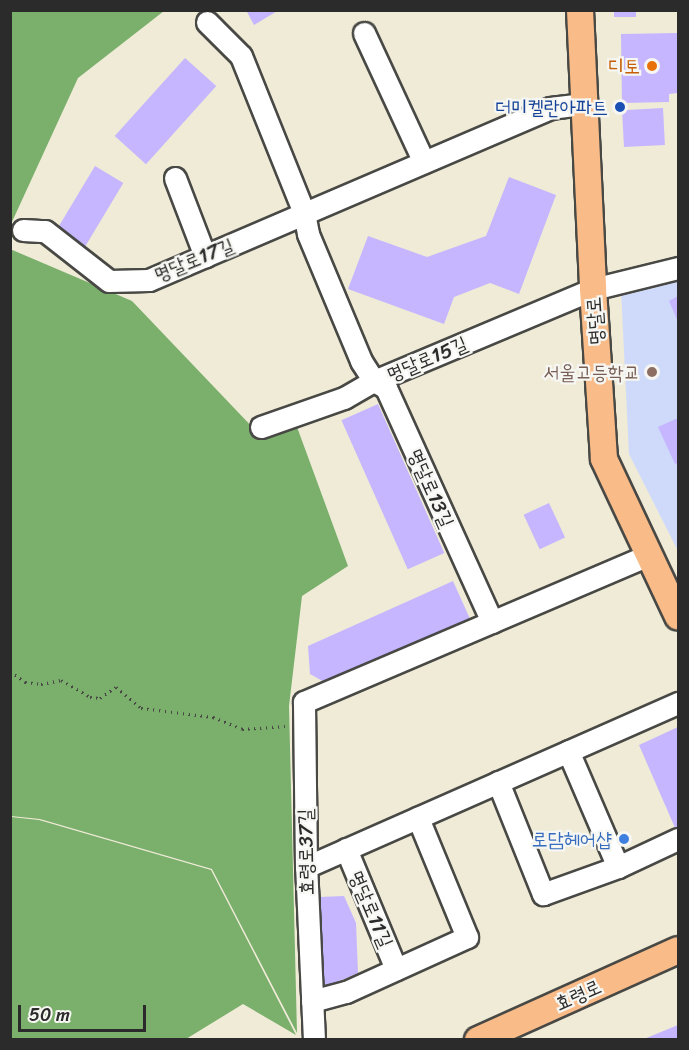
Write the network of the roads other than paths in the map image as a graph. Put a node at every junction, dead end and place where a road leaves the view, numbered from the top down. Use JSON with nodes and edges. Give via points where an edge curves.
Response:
{"nodes":[{"id":1,"x":580,"y":10,"type":"edge"},
{"id":2,"x":207,"y":22,"type":"dead end"},
{"id":3,"x":363,"y":33,"type":"dead end"},
{"id":4,"x":584,"y":104,"type":"junction"},
{"id":5,"x":424,"y":162,"type":"junction"},
{"id":6,"x":175,"y":178,"type":"dead end"},
{"id":7,"x":304,"y":213,"type":"junction"},
{"id":8,"x":23,"y":230,"type":"dead end"},
{"id":9,"x":206,"y":256,"type":"junction"},
{"id":10,"x":678,"y":268,"type":"edge"},
{"id":11,"x":593,"y":289,"type":"junction"},
{"id":12,"x":361,"y":361,"type":"joint"},
{"id":13,"x":374,"y":381,"type":"junction"},
{"id":14,"x":261,"y":427,"type":"dead end"},
{"id":15,"x":648,"y":555,"type":"junction"},
{"id":16,"x":678,"y":616,"type":"edge"},
{"id":17,"x":492,"y":622,"type":"junction"},
{"id":18,"x":678,"y":703,"type":"edge"},
{"id":19,"x":568,"y":751,"type":"junction"},
{"id":20,"x":498,"y":782,"type":"junction"},
{"id":21,"x":418,"y":818,"type":"junction"},
{"id":22,"x":678,"y":839,"type":"edge"},
{"id":23,"x":346,"y":849,"type":"junction"},
{"id":24,"x":306,"y":867,"type":"junction"},
{"id":25,"x":618,"y":867,"type":"junction"},
{"id":26,"x":678,"y":950,"type":"edge"},
{"id":27,"x":396,"y":969,"type":"junction"},
{"id":28,"x":312,"y":1001,"type":"junction"},
{"id":29,"x":314,"y":1040,"type":"edge"},
{"id":30,"x":478,"y":1040,"type":"edge"}],
"edges":[{"from":1,"to":4,"type":"main road","name":"명달로"},
{"from":2,"to":7,"type":"street","via":[[241,56]]},
{"from":3,"to":5,"type":"street"},
{"from":4,"to":5,"type":"street","name":"명달로17길","via":[[550,108]]},
{"from":4,"to":11,"type":"main road","name":"명달로"},
{"from":5,"to":7,"type":"street","name":"명달로17길"},
{"from":6,"to":9,"type":"street"},
{"from":7,"to":9,"type":"street","name":"명달로17길"},
{"from":7,"to":12,"type":"street","name":"명달로15길","via":[[308,234]]},
{"from":8,"to":9,"type":"street","name":"명달로17길","via":[[45,231],[109,281],[149,280]]},
{"from":10,"to":11,"type":"street","name":"명달로15길"},
{"from":11,"to":13,"type":"street","name":"명달로15길"},
{"from":11,"to":15,"type":"main road","name":"명달로","via":[[604,459]]},
{"from":12,"to":13,"type":"street","name":"명달로13길"},
{"from":13,"to":14,"type":"street","name":"명달로15길","via":[[344,398]]},
{"from":13,"to":17,"type":"street","name":"명달로13길","via":[[386,388]]},
{"from":15,"to":16,"type":"main road","name":"명달로"},
{"from":15,"to":17,"type":"street"},
{"from":17,"to":24,"type":"street","name":"효령로37길","via":[[304,702]]},
{"from":18,"to":19,"type":"street","name":"명달로11길"},
{"from":19,"to":20,"type":"street","name":"명달로11길"},
{"from":19,"to":25,"type":"street"},
{"from":20,"to":21,"type":"street","name":"명달로11길"},
{"from":20,"to":25,"type":"street","via":[[543,894]]},
{"from":21,"to":23,"type":"street","name":"명달로11길"},
{"from":21,"to":27,"type":"street","via":[[466,937]]},
{"from":22,"to":25,"type":"street"},
{"from":23,"to":24,"type":"street","name":"명달로11길"},
{"from":23,"to":27,"type":"street","name":"명달로11길"},
{"from":24,"to":28,"type":"street","name":"효령로37길"},
{"from":26,"to":30,"type":"main road","name":"효령로"},
{"from":27,"to":28,"type":"street","via":[[346,992]]},
{"from":28,"to":29,"type":"street","name":"효령로37길"}]}
